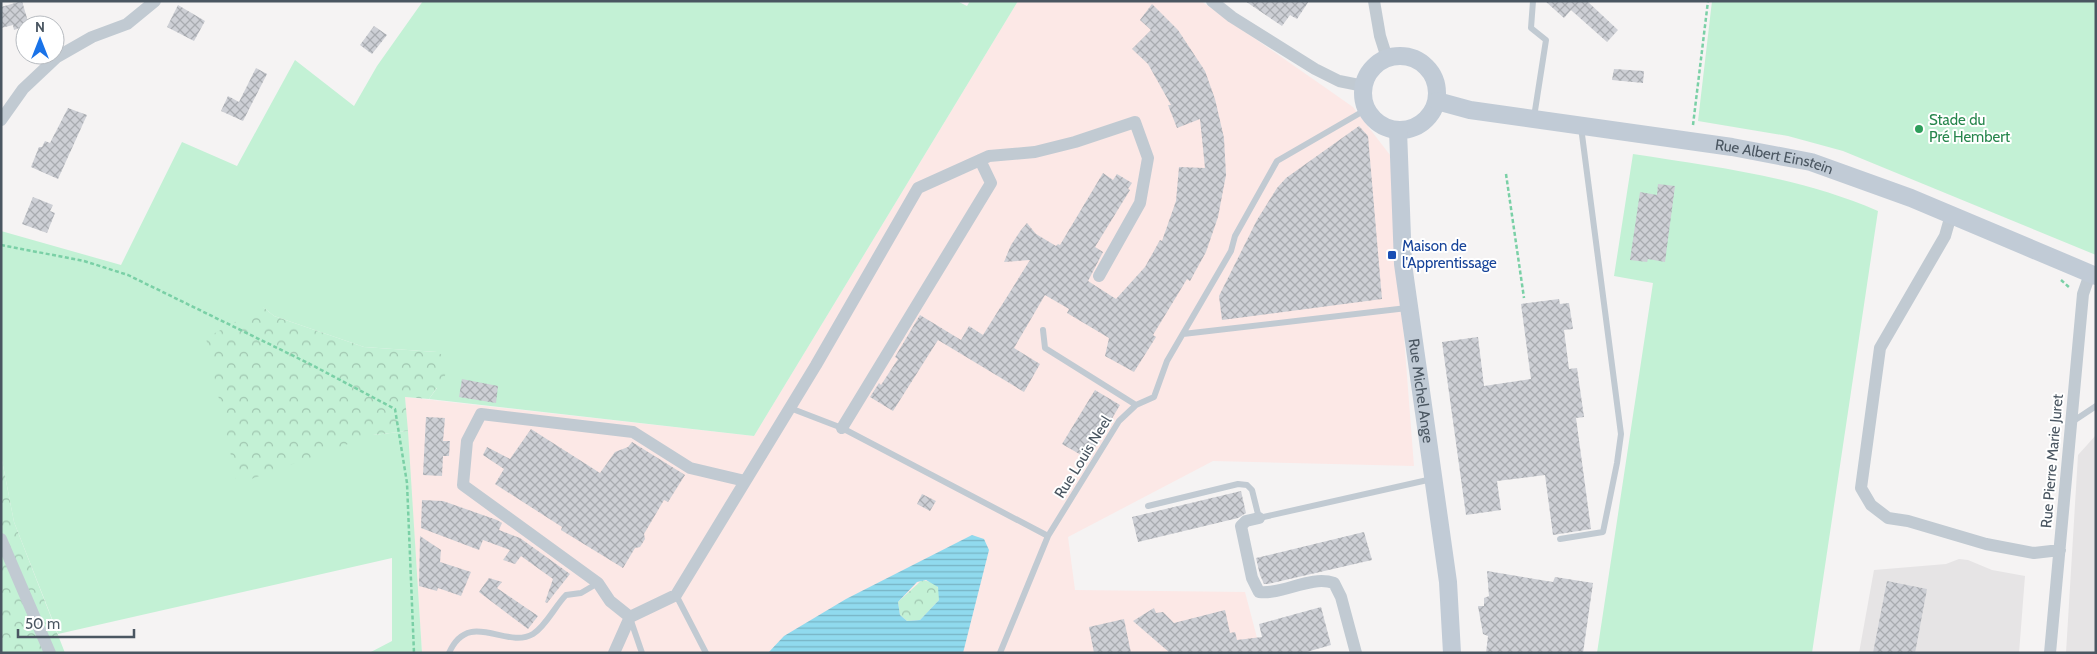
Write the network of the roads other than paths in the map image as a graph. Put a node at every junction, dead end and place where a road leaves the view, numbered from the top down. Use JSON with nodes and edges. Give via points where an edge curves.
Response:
{"nodes":[{"id":1,"x":154,"y":1,"type":"edge"},
{"id":2,"x":1212,"y":1,"type":"edge"},
{"id":3,"x":1374,"y":1,"type":"edge"},
{"id":4,"x":1533,"y":1,"type":"edge"},
{"id":5,"x":1387,"y":58,"type":"junction"},
{"id":6,"x":1364,"y":86,"type":"junction"},
{"id":7,"x":1437,"y":101,"type":"junction"},
{"id":8,"x":1367,"y":109,"type":"junction"},
{"id":9,"x":1534,"y":118,"type":"junction"},
{"id":10,"x":1,"y":120,"type":"edge"},
{"id":11,"x":1581,"y":125,"type":"junction"},
{"id":12,"x":1398,"y":130,"type":"junction"},
{"id":13,"x":980,"y":160,"type":"junction"},
{"id":14,"x":1951,"y":214,"type":"junction"},
{"id":15,"x":2093,"y":275,"type":"edge"},
{"id":16,"x":1099,"y":276,"type":"dead end"},
{"id":17,"x":1409,"y":307,"type":"junction"},
{"id":18,"x":1043,"y":330,"type":"dead end"},
{"id":19,"x":1183,"y":334,"type":"junction"},
{"id":20,"x":1136,"y":405,"type":"junction"},
{"id":21,"x":2096,"y":406,"type":"edge"},
{"id":22,"x":790,"y":408,"type":"junction"},
{"id":23,"x":2072,"y":422,"type":"junction"},
{"id":24,"x":842,"y":428,"type":"junction"},
{"id":25,"x":1432,"y":478,"type":"junction"},
{"id":26,"x":745,"y":481,"type":"junction"},
{"id":27,"x":1148,"y":506,"type":"dead end"},
{"id":28,"x":1259,"y":518,"type":"junction"},
{"id":29,"x":1048,"y":536,"type":"junction"},
{"id":30,"x":1,"y":539,"type":"edge"},
{"id":31,"x":1560,"y":540,"type":"dead end"},
{"id":32,"x":2060,"y":550,"type":"junction"},
{"id":33,"x":598,"y":583,"type":"junction"},
{"id":34,"x":676,"y":595,"type":"junction"},
{"id":35,"x":630,"y":617,"type":"junction"},
{"id":36,"x":50,"y":653,"type":"edge"},
{"id":37,"x":449,"y":653,"type":"edge"},
{"id":38,"x":614,"y":653,"type":"edge"},
{"id":39,"x":642,"y":653,"type":"edge"},
{"id":40,"x":706,"y":653,"type":"edge"},
{"id":41,"x":1000,"y":653,"type":"edge"},
{"id":42,"x":1356,"y":653,"type":"edge"},
{"id":43,"x":1452,"y":653,"type":"edge"},
{"id":44,"x":2050,"y":653,"type":"edge"}],
"edges":[{"from":1,"to":10,"type":"street","via":[[128,24],[92,37],[57,57],[23,89]]},
{"from":2,"to":6,"type":"street","via":[[1315,69],[1339,81]]},
{"from":3,"to":5,"type":"street"},
{"from":4,"to":9,"type":"lane","via":[[1531,28],[1546,40]]},
{"from":5,"to":6,"type":"street","via":[[1374,67]]},
{"from":5,"to":7,"type":"street","via":[[1407,57],[1426,67],[1436,83]]},
{"from":6,"to":8,"type":"street"},
{"from":7,"to":9,"type":"street","name":"Rue Albert Einstein","via":[[1470,110]]},
{"from":7,"to":12,"type":"street","via":[[1434,110],[1422,123],[1407,130]]},
{"from":8,"to":12,"type":"street","via":[[1380,124]]},
{"from":8,"to":19,"type":"lane","name":"Rue Louis Neel","via":[[1277,161],[1235,236],[1231,251]]},
{"from":9,"to":11,"type":"street","name":"Rue Albert Einstein"},
{"from":11,"to":14,"type":"street","name":"Rue Albert Einstein","via":[[1810,162],[1872,182]]},
{"from":11,"to":31,"type":"lane","via":[[1620,434],[1603,532]]},
{"from":12,"to":17,"type":"street","name":"Rue Michel Ange","via":[[1403,264]]},
{"from":13,"to":16,"type":"street","via":[[989,156],[1043,150],[1135,122],[1148,158],[1140,203]]},
{"from":13,"to":22,"type":"street","via":[[918,188]]},
{"from":13,"to":24,"type":"street","via":[[991,183]]},
{"from":14,"to":15,"type":"street","name":"Rue Albert Einstein"},
{"from":14,"to":32,"type":"street","via":[[1944,236],[1880,348],[1861,488],[1871,505],[1888,518],[2034,553]]},
{"from":15,"to":23,"type":"street","name":"Rue Pierre Marie Juret","via":[[2083,294]]},
{"from":17,"to":19,"type":"lane"},
{"from":17,"to":25,"type":"street","name":"Rue Michel Ange"},
{"from":18,"to":20,"type":"lane","via":[[1045,348]]},
{"from":19,"to":20,"type":"lane","name":"Rue Louis Neel","via":[[1167,361],[1154,397]]},
{"from":20,"to":29,"type":"lane","name":"Rue Louis Neel","via":[[1120,421]]},
{"from":21,"to":23,"type":"lane"},
{"from":22,"to":24,"type":"lane"},
{"from":22,"to":26,"type":"street"},
{"from":23,"to":32,"type":"street","name":"Rue Pierre Marie Juret"},
{"from":24,"to":29,"type":"lane"},
{"from":25,"to":28,"type":"lane"},
{"from":25,"to":43,"type":"street","name":"Rue Michel Ange","via":[[1448,582]]},
{"from":26,"to":33,"type":"street","via":[[690,468],[633,432],[481,414],[467,441],[463,485]]},
{"from":26,"to":34,"type":"street"},
{"from":27,"to":28,"type":"lane","via":[[1238,484],[1247,485],[1252,490]]},
{"from":28,"to":42,"type":"street","via":[[1246,521],[1241,526],[1252,578],[1259,592],[1310,583],[1334,583]]},
{"from":29,"to":41,"type":"lane","name":"Rue Louis Neel"},
{"from":30,"to":36,"type":"street"},
{"from":32,"to":44,"type":"street","name":"Rue Pierre Marie Juret"},
{"from":33,"to":35,"type":"street","via":[[610,601]]},
{"from":33,"to":37,"type":"lane","via":[[580,593],[566,595],[533,633],[520,638],[486,631],[471,632],[458,638]]},
{"from":34,"to":35,"type":"street"},
{"from":34,"to":40,"type":"lane"},
{"from":35,"to":38,"type":"street"},
{"from":35,"to":39,"type":"lane"}]}
